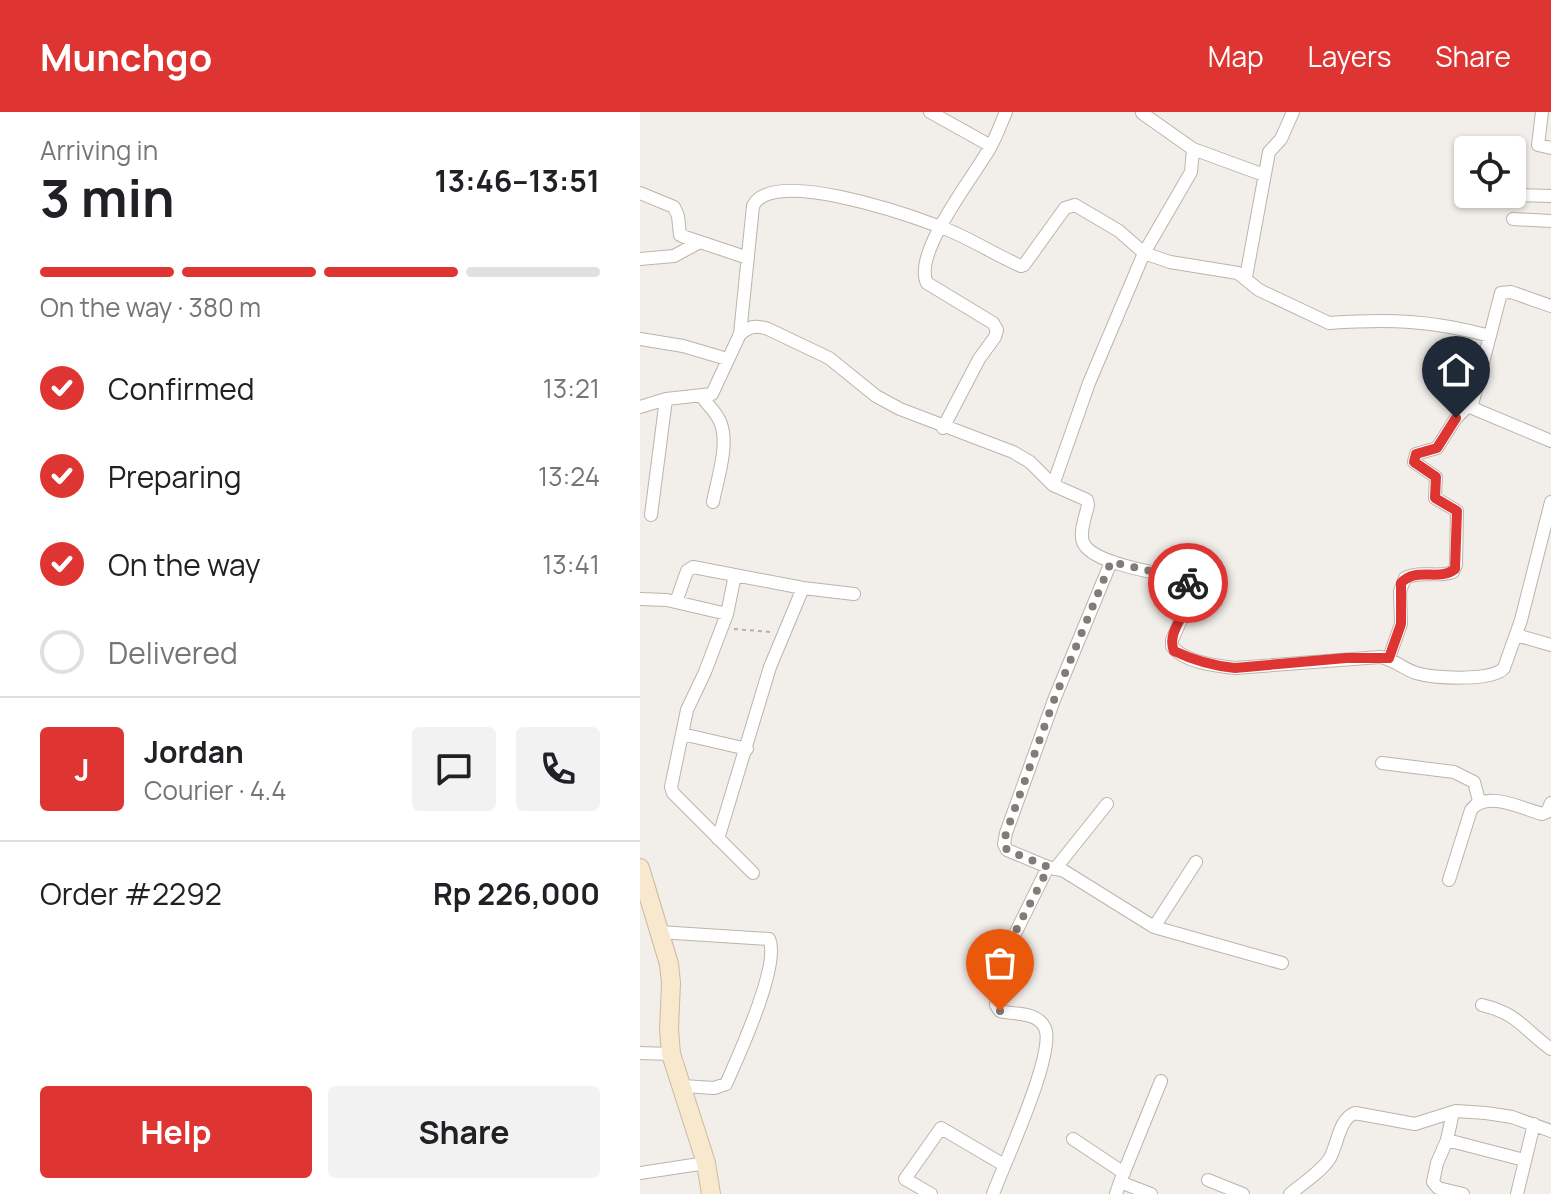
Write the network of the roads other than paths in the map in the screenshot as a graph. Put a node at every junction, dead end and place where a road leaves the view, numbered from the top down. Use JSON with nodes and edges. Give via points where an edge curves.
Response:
{"nodes":[{"id":1,"x":930,"y":112,"type":"edge"},
{"id":2,"x":1006,"y":112,"type":"edge"},
{"id":3,"x":1141,"y":112,"type":"edge"},
{"id":4,"x":1293,"y":112,"type":"edge"},
{"id":5,"x":1542,"y":112,"type":"edge"},
{"id":6,"x":991,"y":146,"type":"junction"},
{"id":7,"x":1551,"y":148,"type":"edge"},
{"id":8,"x":1193,"y":149,"type":"junction"},
{"id":9,"x":1264,"y":175,"type":"junction"},
{"id":10,"x":640,"y":193,"type":"edge"},
{"id":11,"x":1526,"y":195,"type":"edge"},
{"id":12,"x":1551,"y":196,"type":"edge"},
{"id":13,"x":1513,"y":219,"type":"dead end"},
{"id":14,"x":1551,"y":221,"type":"edge"},
{"id":15,"x":940,"y":226,"type":"junction"},
{"id":16,"x":698,"y":243,"type":"junction"},
{"id":17,"x":1144,"y":253,"type":"junction"},
{"id":18,"x":748,"y":258,"type":"junction"},
{"id":19,"x":640,"y":259,"type":"edge"},
{"id":20,"x":1246,"y":277,"type":"junction"},
{"id":21,"x":1551,"y":306,"type":"edge"},
{"id":22,"x":740,"y":334,"type":"junction"},
{"id":23,"x":1490,"y":336,"type":"junction"},
{"id":24,"x":640,"y":339,"type":"edge"},
{"id":25,"x":727,"y":359,"type":"junction"},
{"id":26,"x":702,"y":397,"type":"junction"},
{"id":27,"x":666,"y":399,"type":"junction"},
{"id":28,"x":640,"y":407,"type":"edge"},
{"id":29,"x":1470,"y":407,"type":"junction"},
{"id":30,"x":943,"y":428,"type":"junction"},
{"id":31,"x":1551,"y":441,"type":"edge"},
{"id":32,"x":1053,"y":485,"type":"junction"},
{"id":33,"x":713,"y":502,"type":"dead end"},
{"id":34,"x":1551,"y":502,"type":"edge"},
{"id":35,"x":651,"y":515,"type":"dead end"},
{"id":36,"x":1549,"y":518,"type":"edge"},
{"id":37,"x":1111,"y":562,"type":"junction"},
{"id":38,"x":735,"y":575,"type":"junction"},
{"id":39,"x":803,"y":588,"type":"junction"},
{"id":40,"x":854,"y":594,"type":"dead end"},
{"id":41,"x":640,"y":599,"type":"edge"},
{"id":42,"x":676,"y":602,"type":"junction"},
{"id":43,"x":727,"y":614,"type":"junction"},
{"id":44,"x":1516,"y":635,"type":"junction"},
{"id":45,"x":1551,"y":645,"type":"edge"},
{"id":46,"x":1389,"y":658,"type":"junction"},
{"id":47,"x":682,"y":734,"type":"junction"},
{"id":48,"x":747,"y":749,"type":"junction"},
{"id":49,"x":1382,"y":763,"type":"dead end"},
{"id":50,"x":1479,"y":801,"type":"junction"},
{"id":51,"x":1551,"y":803,"type":"edge"},
{"id":52,"x":1107,"y":804,"type":"dead end"},
{"id":53,"x":718,"y":839,"type":"junction"},
{"id":54,"x":1196,"y":862,"type":"dead end"},
{"id":55,"x":640,"y":868,"type":"edge"},
{"id":56,"x":1052,"y":868,"type":"junction"},
{"id":57,"x":753,"y":873,"type":"dead end"},
{"id":58,"x":1449,"y":880,"type":"dead end"},
{"id":59,"x":651,"y":922,"type":"edge"},
{"id":60,"x":1154,"y":927,"type":"junction"},
{"id":61,"x":1282,"y":963,"type":"dead end"},
{"id":62,"x":1482,"y":1005,"type":"dead end"},
{"id":63,"x":1551,"y":1049,"type":"edge"},
{"id":64,"x":640,"y":1053,"type":"edge"},
{"id":65,"x":671,"y":1054,"type":"junction"},
{"id":66,"x":1161,"y":1081,"type":"dead end"},
{"id":67,"x":683,"y":1086,"type":"junction"},
{"id":68,"x":1453,"y":1112,"type":"junction"},
{"id":69,"x":1545,"y":1128,"type":"edge"},
{"id":70,"x":1073,"y":1139,"type":"dead end"},
{"id":71,"x":1447,"y":1140,"type":"junction"},
{"id":72,"x":1524,"y":1160,"type":"junction"},
{"id":73,"x":706,"y":1163,"type":"junction"},
{"id":74,"x":1004,"y":1165,"type":"junction"},
{"id":75,"x":640,"y":1173,"type":"edge"},
{"id":76,"x":1208,"y":1180,"type":"dead end"},
{"id":77,"x":1120,"y":1183,"type":"edge"},
{"id":78,"x":909,"y":1188,"type":"edge"},
{"id":79,"x":711,"y":1194,"type":"edge"},
{"id":80,"x":931,"y":1194,"type":"edge"},
{"id":81,"x":993,"y":1194,"type":"edge"},
{"id":82,"x":1151,"y":1194,"type":"edge"},
{"id":83,"x":1243,"y":1194,"type":"edge"},
{"id":84,"x":1290,"y":1194,"type":"edge"},
{"id":85,"x":1463,"y":1194,"type":"edge"},
{"id":86,"x":1517,"y":1194,"type":"edge"}],
"edges":[{"from":1,"to":6,"type":"street"},
{"from":2,"to":6,"type":"street"},
{"from":3,"to":8,"type":"street"},
{"from":4,"to":9,"type":"street","via":[[1269,152]]},
{"from":5,"to":7,"type":"street","via":[[1538,145]]},
{"from":6,"to":15,"type":"street"},
{"from":8,"to":9,"type":"street"},
{"from":8,"to":17,"type":"street","via":[[1191,172]]},
{"from":9,"to":20,"type":"street"},
{"from":10,"to":16,"type":"street","via":[[674,207],[680,235]]},
{"from":11,"to":12,"type":"street"},
{"from":13,"to":14,"type":"street"},
{"from":15,"to":17,"type":"street","via":[[1021,266],[1065,208],[1075,205]]},
{"from":15,"to":18,"type":"street","via":[[834,195],[789,189],[764,193],[753,206]]},
{"from":15,"to":30,"type":"street","via":[[924,270],[927,283],[997,330]]},
{"from":16,"to":18,"type":"street"},
{"from":16,"to":19,"type":"street","via":[[674,256]]},
{"from":17,"to":20,"type":"street"},
{"from":17,"to":32,"type":"street"},
{"from":18,"to":22,"type":"street"},
{"from":20,"to":23,"type":"street","via":[[1259,290],[1329,323],[1397,319]]},
{"from":21,"to":23,"type":"street","via":[[1504,291]]},
{"from":22,"to":25,"type":"street"},
{"from":22,"to":30,"type":"street","via":[[757,325],[768,329],[829,358],[876,396]]},
{"from":23,"to":29,"type":"street"},
{"from":24,"to":25,"type":"street"},
{"from":25,"to":26,"type":"street","via":[[712,394]]},
{"from":26,"to":27,"type":"street"},
{"from":26,"to":33,"type":"street","via":[[721,423],[723,446]]},
{"from":27,"to":28,"type":"street"},
{"from":27,"to":35,"type":"street"},
{"from":29,"to":31,"type":"street"},
{"from":29,"to":46,"type":"street","via":[[1456,418],[1437,448],[1414,458],[1436,477],[1435,498],[1457,511],[1456,565],[1449,574],[1411,575],[1401,583],[1401,624]]},
{"from":30,"to":32,"type":"street","via":[[1013,452]]},
{"from":32,"to":37,"type":"street","via":[[1087,500],[1083,543]]},
{"from":34,"to":36,"type":"street"},
{"from":36,"to":44,"type":"street"},
{"from":37,"to":46,"type":"street","via":[[1189,583],[1191,597],[1172,640],[1174,651],[1217,666]]},
{"from":37,"to":56,"type":"street","via":[[1006,833],[1007,850]]},
{"from":38,"to":39,"type":"street"},
{"from":38,"to":42,"type":"street","via":[[692,568]]},
{"from":38,"to":43,"type":"street"},
{"from":39,"to":40,"type":"street"},
{"from":39,"to":48,"type":"street","via":[[765,682]]},
{"from":41,"to":42,"type":"street"},
{"from":42,"to":43,"type":"street"},
{"from":43,"to":47,"type":"street"},
{"from":44,"to":45,"type":"street"},
{"from":44,"to":46,"type":"street","via":[[1504,668],[1487,677],[1420,674]]},
{"from":47,"to":48,"type":"street"},
{"from":47,"to":53,"type":"street","via":[[673,793]]},
{"from":48,"to":53,"type":"street"},
{"from":49,"to":50,"type":"street","via":[[1454,772],[1474,782]]},
{"from":50,"to":51,"type":"street","via":[[1542,814]]},
{"from":50,"to":58,"type":"street","via":[[1471,810]]},
{"from":52,"to":56,"type":"street"},
{"from":53,"to":57,"type":"street"},
{"from":54,"to":60,"type":"street"},
{"from":55,"to":59,"type":"main road"},
{"from":56,"to":60,"type":"street"},
{"from":56,"to":74,"type":"street","via":[[1016,927],[997,987],[1000,1011],[1038,1019],[1046,1037],[1026,1115]]},
{"from":59,"to":65,"type":"main road","via":[[669,964]]},
{"from":59,"to":67,"type":"street","via":[[769,939],[771,944],[755,1016],[726,1084]]},
{"from":60,"to":61,"type":"street"},
{"from":62,"to":63,"type":"street","via":[[1508,1013]]},
{"from":64,"to":65,"type":"street"},
{"from":65,"to":67,"type":"main road"},
{"from":66,"to":77,"type":"street"},
{"from":67,"to":73,"type":"main road"},
{"from":68,"to":69,"type":"street","via":[[1500,1115]]},
{"from":68,"to":71,"type":"street"},
{"from":68,"to":84,"type":"street","via":[[1415,1124],[1365,1113],[1349,1116],[1328,1161]]},
{"from":69,"to":72,"type":"street"},
{"from":70,"to":77,"type":"street"},
{"from":71,"to":72,"type":"street"},
{"from":71,"to":85,"type":"street","via":[[1433,1182]]},
{"from":72,"to":86,"type":"street"},
{"from":73,"to":75,"type":"street"},
{"from":73,"to":79,"type":"main road"},
{"from":74,"to":78,"type":"street","via":[[941,1128],[905,1177]]},
{"from":74,"to":81,"type":"street"},
{"from":76,"to":83,"type":"street"},
{"from":77,"to":82,"type":"street"},
{"from":78,"to":80,"type":"street"}]}
